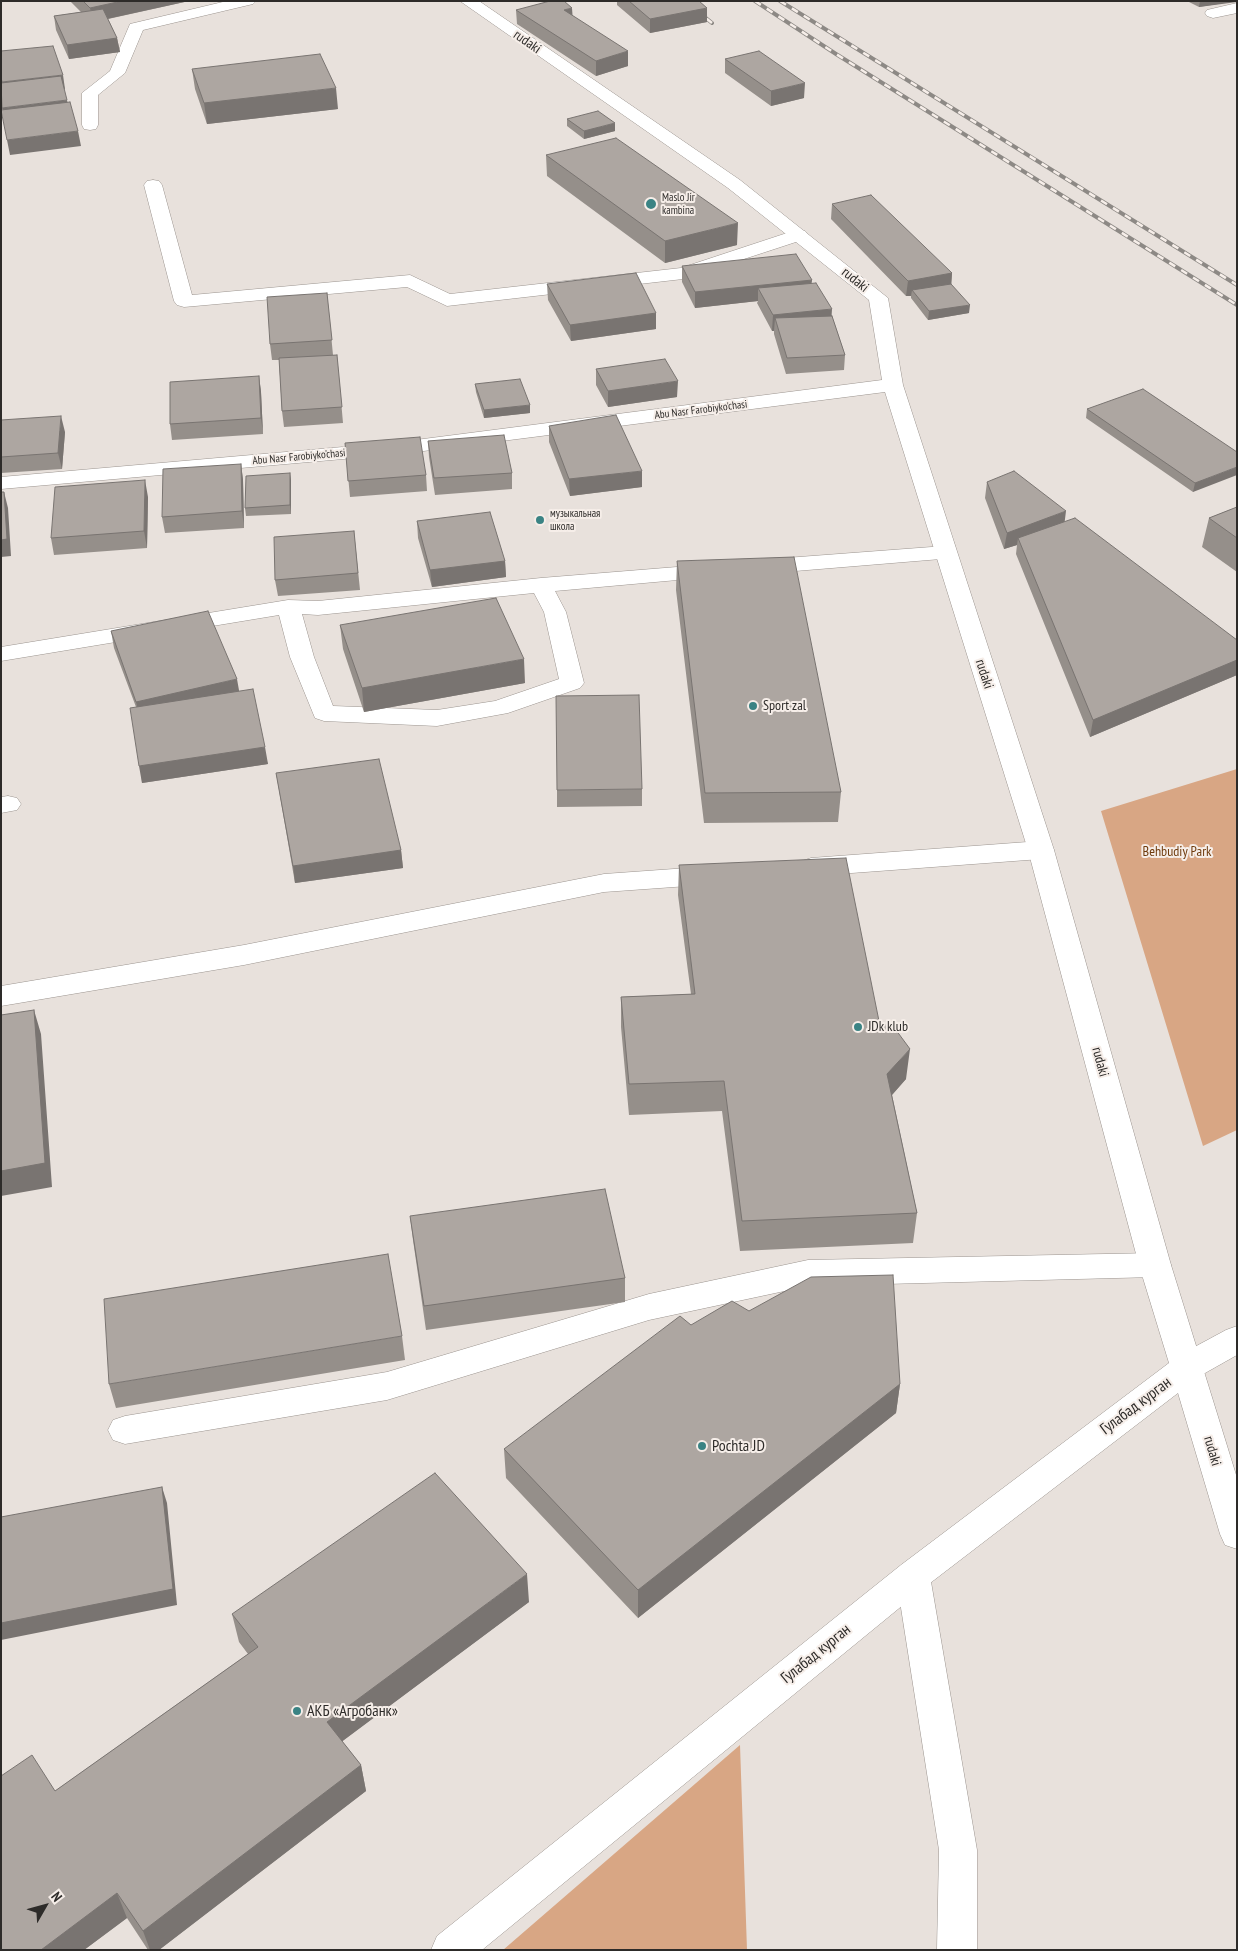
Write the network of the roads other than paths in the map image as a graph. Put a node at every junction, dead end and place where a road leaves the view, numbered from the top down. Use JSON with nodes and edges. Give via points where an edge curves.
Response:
{"nodes":[{"id":1,"x":248,"y":1,"type":"edge"},
{"id":2,"x":468,"y":1,"type":"edge"},
{"id":3,"x":1237,"y":8,"type":"edge"},
{"id":4,"x":1213,"y":13,"type":"dead end"},
{"id":5,"x":90,"y":124,"type":"dead end"},
{"id":6,"x":153,"y":185,"type":"dead end"},
{"id":7,"x":798,"y":235,"type":"junction"},
{"id":8,"x":893,"y":385,"type":"junction"},
{"id":9,"x":1,"y":483,"type":"edge"},
{"id":10,"x":944,"y":553,"type":"junction"},
{"id":11,"x":541,"y":585,"type":"junction"},
{"id":12,"x":288,"y":607,"type":"junction"},
{"id":13,"x":1,"y":654,"type":"edge"},
{"id":14,"x":1041,"y":850,"type":"junction"},
{"id":15,"x":783,"y":870,"type":"edge"},
{"id":16,"x":743,"y":872,"type":"edge"},
{"id":17,"x":1,"y":996,"type":"edge"},
{"id":18,"x":1156,"y":1265,"type":"junction"},
{"id":19,"x":1237,"y":1339,"type":"edge"},
{"id":20,"x":1187,"y":1367,"type":"junction"},
{"id":21,"x":125,"y":1430,"type":"dead end"},
{"id":22,"x":1237,"y":1534,"type":"edge"},
{"id":23,"x":913,"y":1576,"type":"junction"},
{"id":24,"x":450,"y":1950,"type":"edge"},
{"id":25,"x":957,"y":1950,"type":"edge"}],
"edges":[{"from":1,"to":5,"type":"street","via":[[136,27],[116,73],[90,93]]},
{"from":2,"to":7,"type":"street","name":"rudaki","via":[[734,184]]},
{"from":3,"to":4,"type":"street"},
{"from":6,"to":7,"type":"street","via":[[184,301],[410,281],[448,300],[683,273]]},
{"from":7,"to":8,"type":"street","name":"rudaki","via":[[878,298]]},
{"from":8,"to":9,"type":"street","name":"Abu Nasr Farobiyko'chasi","via":[[400,448]]},
{"from":8,"to":10,"type":"street","name":"rudaki"},
{"from":10,"to":11,"type":"street"},
{"from":10,"to":14,"type":"street","name":"rudaki"},
{"from":11,"to":12,"type":"street","via":[[318,608]]},
{"from":11,"to":12,"type":"street","via":[[555,612],[572,683],[498,708],[437,718],[324,713],[302,657]]},
{"from":12,"to":13,"type":"street"},
{"from":14,"to":15,"type":"street"},
{"from":14,"to":18,"type":"street","name":"rudaki"},
{"from":16,"to":17,"type":"street","via":[[604,883],[244,955]]},
{"from":18,"to":20,"type":"street","name":"rudaki"},
{"from":18,"to":21,"type":"street","via":[[808,1273],[649,1307],[386,1386]]},
{"from":19,"to":20,"type":"street","name":"Гулабад курган"},
{"from":20,"to":22,"type":"street","name":"rudaki"},
{"from":20,"to":23,"type":"street","name":"Гулабад курган"},
{"from":23,"to":24,"type":"street","name":"Гулабад курган"},
{"from":23,"to":25,"type":"street","via":[[958,1850]]}]}
